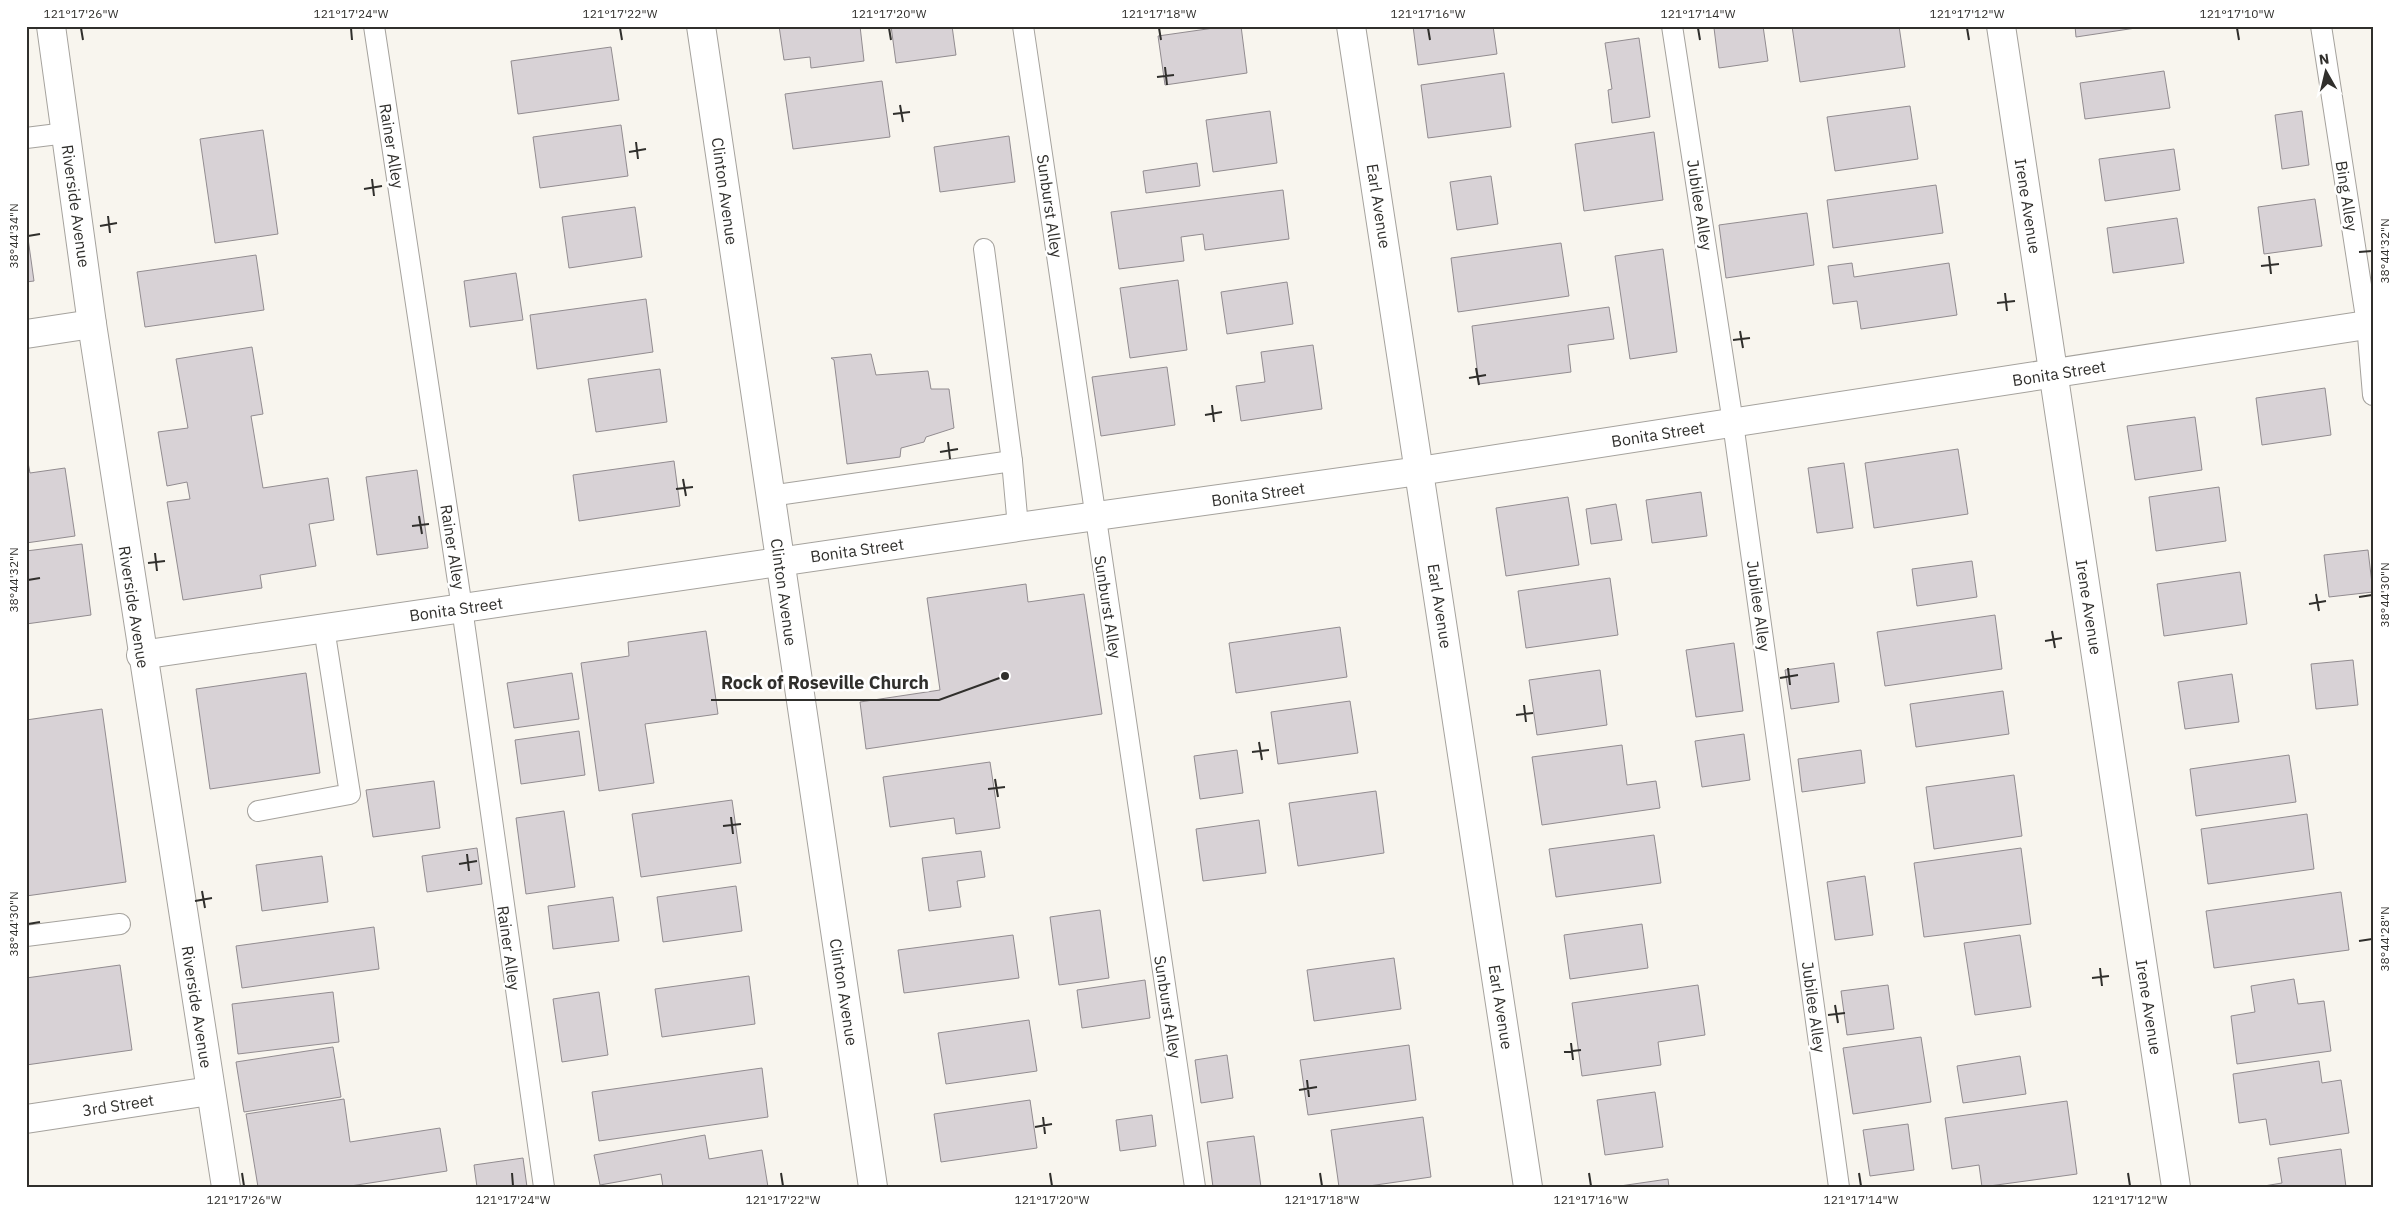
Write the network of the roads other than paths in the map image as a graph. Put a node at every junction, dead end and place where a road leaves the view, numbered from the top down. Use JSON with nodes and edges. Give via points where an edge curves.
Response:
{"nodes":[{"id":1,"x":51,"y":26,"type":"edge"},
{"id":2,"x":374,"y":26,"type":"edge"},
{"id":3,"x":701,"y":26,"type":"edge"},
{"id":4,"x":1023,"y":26,"type":"edge"},
{"id":5,"x":1351,"y":26,"type":"edge"},
{"id":6,"x":1672,"y":26,"type":"edge"},
{"id":7,"x":2002,"y":26,"type":"edge"},
{"id":8,"x":2321,"y":26,"type":"edge"},
{"id":9,"x":66,"y":133,"type":"junction"},
{"id":10,"x":26,"y":138,"type":"edge"},
{"id":11,"x":984,"y":249,"type":"dead end"},
{"id":12,"x":92,"y":324,"type":"junction"},
{"id":13,"x":2370,"y":324,"type":"edge"},
{"id":14,"x":26,"y":334,"type":"edge"},
{"id":15,"x":2054,"y":374,"type":"junction"},
{"id":16,"x":2373,"y":395,"type":"edge"},
{"id":17,"x":1733,"y":423,"type":"junction"},
{"id":18,"x":1012,"y":461,"type":"junction"},
{"id":19,"x":1419,"y":471,"type":"junction"},
{"id":20,"x":770,"y":496,"type":"junction"},
{"id":21,"x":1095,"y":516,"type":"junction"},
{"id":22,"x":1018,"y":527,"type":"junction"},
{"id":23,"x":780,"y":562,"type":"junction"},
{"id":24,"x":462,"y":608,"type":"junction"},
{"id":25,"x":324,"y":628,"type":"junction"},
{"id":26,"x":141,"y":655,"type":"junction"},
{"id":27,"x":258,"y":811,"type":"dead end"},
{"id":28,"x":120,"y":924,"type":"dead end"},
{"id":29,"x":26,"y":936,"type":"edge"},
{"id":30,"x":210,"y":1092,"type":"junction"},
{"id":31,"x":26,"y":1119,"type":"edge"},
{"id":32,"x":226,"y":1187,"type":"edge"},
{"id":33,"x":544,"y":1187,"type":"edge"},
{"id":34,"x":873,"y":1187,"type":"edge"},
{"id":35,"x":1195,"y":1187,"type":"edge"},
{"id":36,"x":1528,"y":1187,"type":"edge"},
{"id":37,"x":1839,"y":1187,"type":"edge"},
{"id":38,"x":2176,"y":1187,"type":"edge"}],
"edges":[{"from":1,"to":9,"type":"street","name":"Riverside Avenue"},
{"from":2,"to":24,"type":"lane","name":"Rainer Alley"},
{"from":3,"to":20,"type":"street","name":"Clinton Avenue"},
{"from":4,"to":21,"type":"lane","name":"Sunburst Alley"},
{"from":5,"to":19,"type":"street","name":"Earl Avenue"},
{"from":6,"to":17,"type":"lane","name":"Jubilee Alley"},
{"from":7,"to":15,"type":"street","name":"Irene Avenue"},
{"from":8,"to":13,"type":"lane","name":"Bing Alley"},
{"from":9,"to":10,"type":"lane"},
{"from":9,"to":12,"type":"street","name":"Riverside Avenue"},
{"from":11,"to":18,"type":"lane"},
{"from":12,"to":14,"type":"street"},
{"from":12,"to":26,"type":"street","name":"Riverside Avenue"},
{"from":13,"to":15,"type":"street","name":"Bonita Street"},
{"from":13,"to":16,"type":"lane","name":"Bing Alley"},
{"from":15,"to":17,"type":"street","name":"Bonita Street"},
{"from":15,"to":38,"type":"street","name":"Irene Avenue"},
{"from":17,"to":19,"type":"street","name":"Bonita Street"},
{"from":17,"to":37,"type":"lane","name":"Jubilee Alley"},
{"from":18,"to":20,"type":"lane"},
{"from":18,"to":22,"type":"lane"},
{"from":19,"to":21,"type":"street","name":"Bonita Street"},
{"from":19,"to":36,"type":"street","name":"Earl Avenue"},
{"from":20,"to":23,"type":"street","name":"Clinton Avenue"},
{"from":21,"to":22,"type":"street","name":"Bonita Street"},
{"from":21,"to":35,"type":"lane","name":"Sunburst Alley"},
{"from":22,"to":23,"type":"street","name":"Bonita Street"},
{"from":23,"to":24,"type":"street","name":"Bonita Street"},
{"from":23,"to":34,"type":"street","name":"Clinton Avenue"},
{"from":24,"to":25,"type":"street","name":"Bonita Street"},
{"from":24,"to":33,"type":"lane","name":"Rainer Alley"},
{"from":25,"to":26,"type":"street","name":"Bonita Street"},
{"from":25,"to":27,"type":"lane","via":[[350,794]]},
{"from":26,"to":30,"type":"street","name":"Riverside Avenue"},
{"from":28,"to":29,"type":"lane"},
{"from":30,"to":31,"type":"street","name":"3rd Street"},
{"from":30,"to":32,"type":"street","name":"Riverside Avenue"}]}
